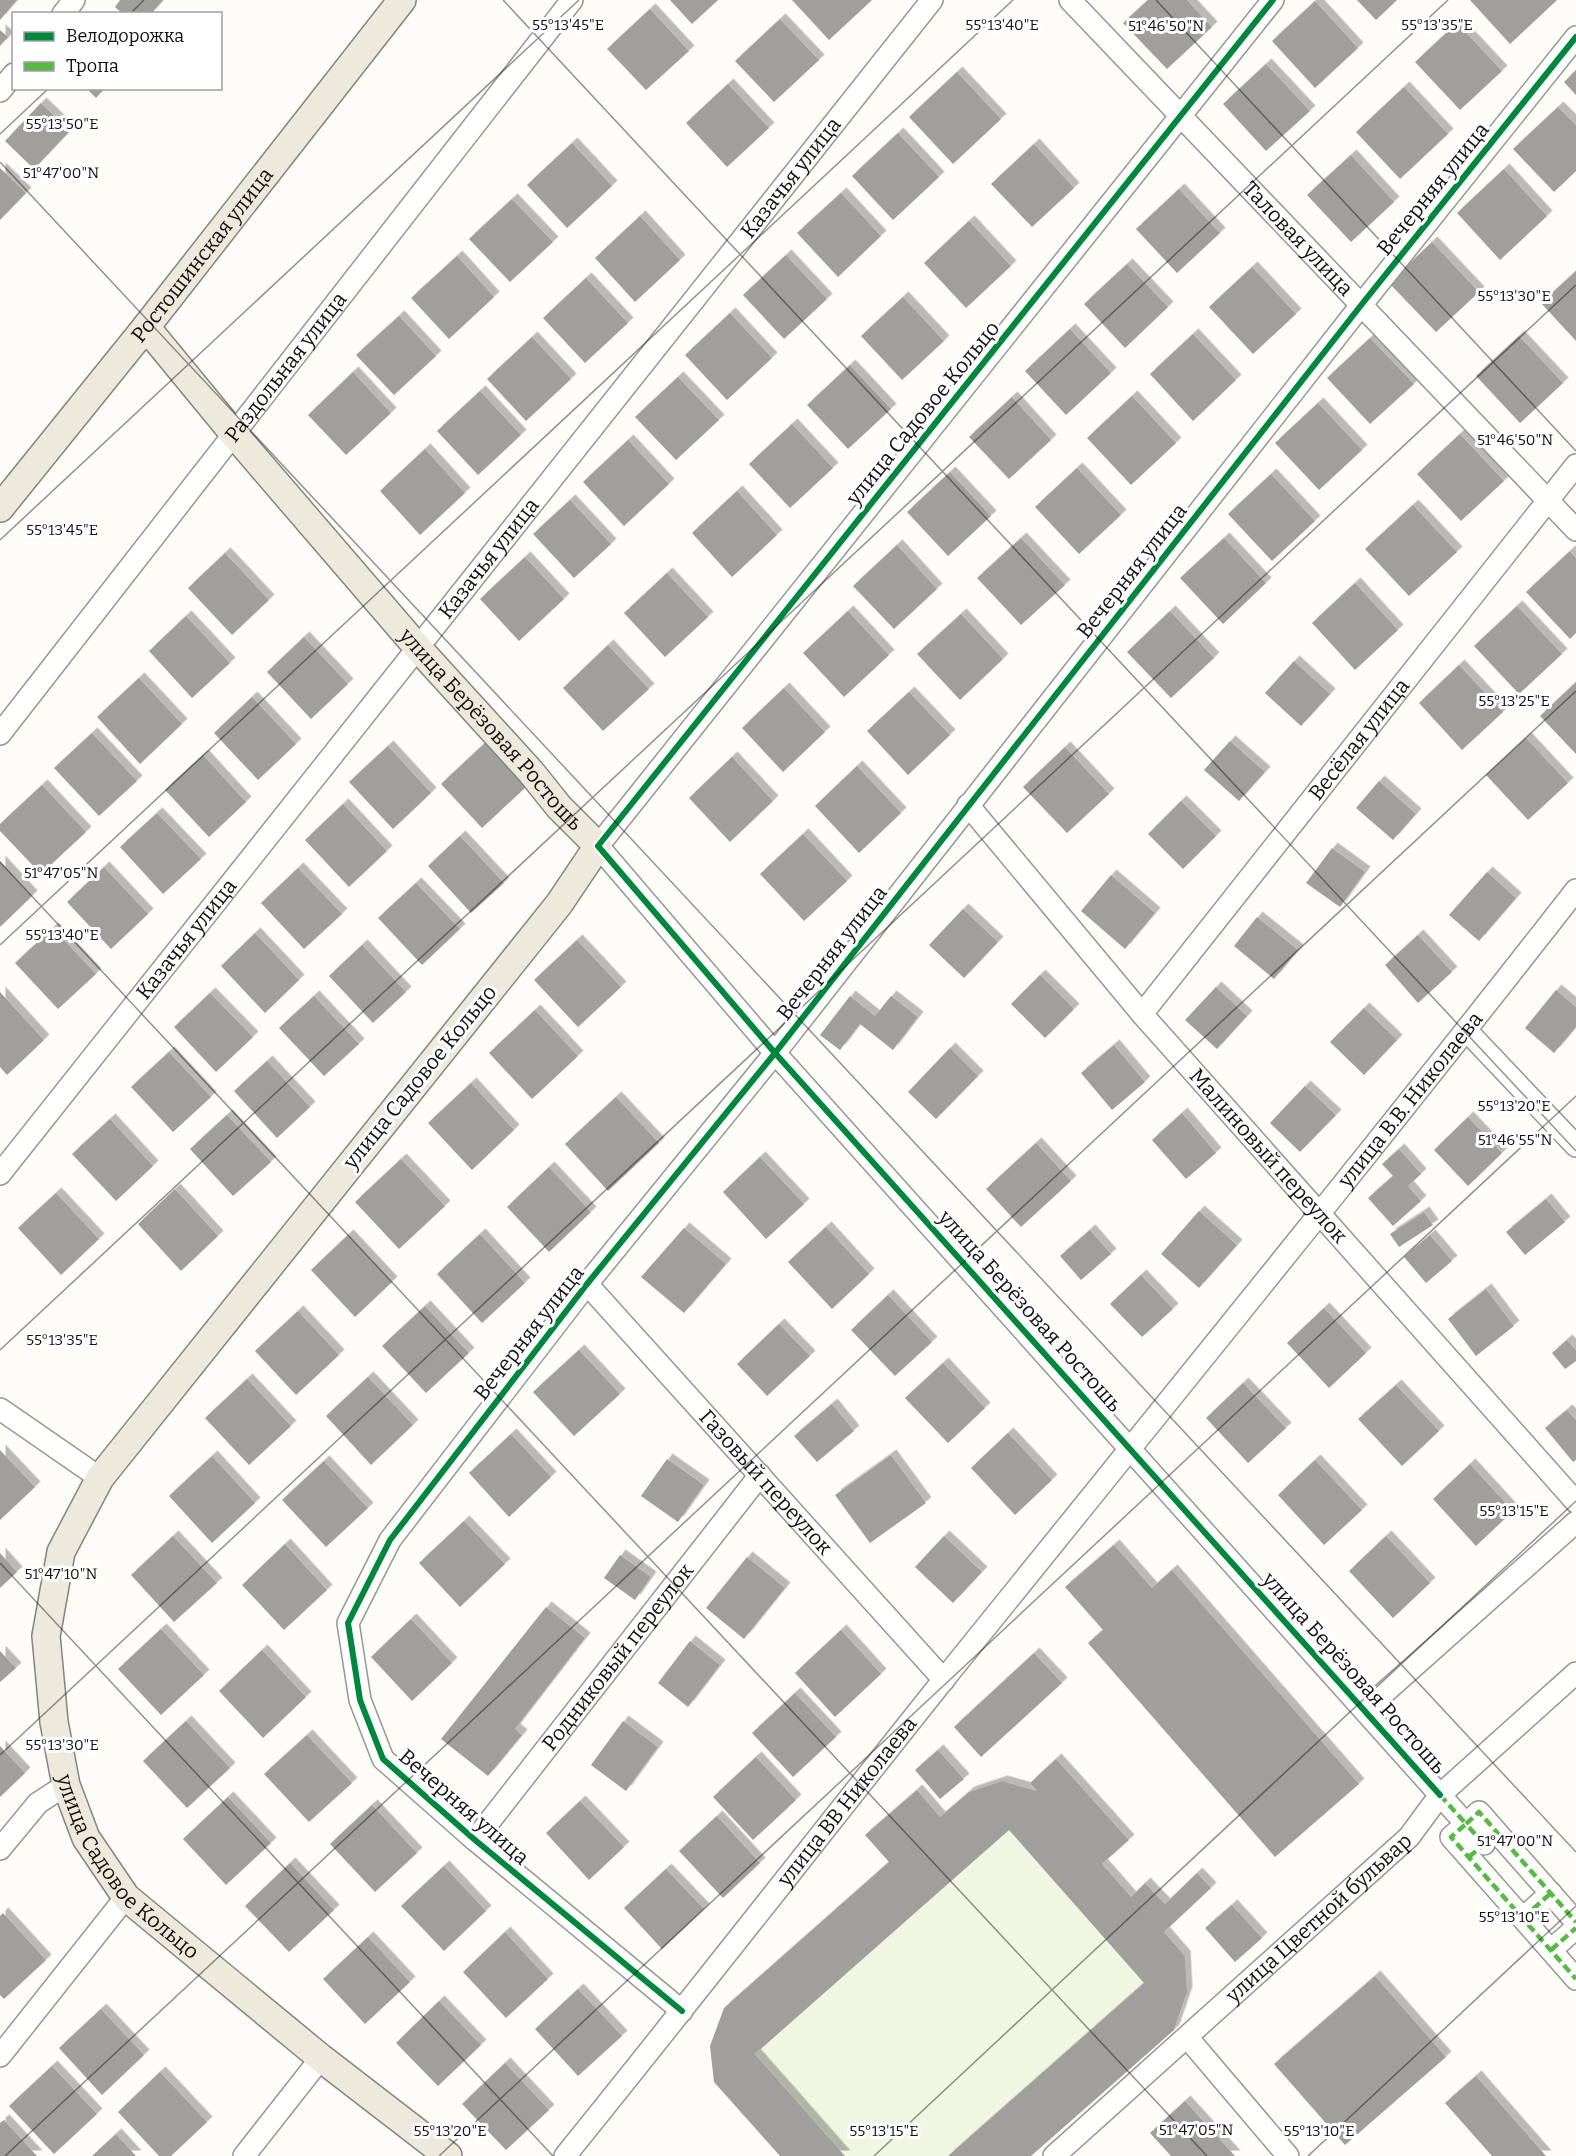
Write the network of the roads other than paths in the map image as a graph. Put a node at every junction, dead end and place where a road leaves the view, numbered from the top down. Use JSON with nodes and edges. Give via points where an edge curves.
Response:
{"nodes":[{"id":1,"x":74,"y":0,"type":"edge"},
{"id":2,"x":402,"y":0,"type":"edge"},
{"id":3,"x":572,"y":0,"type":"edge"},
{"id":4,"x":932,"y":0,"type":"edge"},
{"id":5,"x":1070,"y":0,"type":"edge"},
{"id":6,"x":1273,"y":0,"type":"edge"},
{"id":7,"x":65,"y":12,"type":"edge"},
{"id":8,"x":1576,"y":37,"type":"edge"},
{"id":9,"x":12,"y":77,"type":"edge"},
{"id":10,"x":0,"y":91,"type":"edge"},
{"id":11,"x":1180,"y":118,"type":"junction"},
{"id":12,"x":1362,"y":304,"type":"junction"},
{"id":13,"x":146,"y":327,"type":"junction"},
{"id":14,"x":234,"y":434,"type":"junction"},
{"id":15,"x":1576,"y":465,"type":"edge"},
{"id":16,"x":1548,"y":500,"type":"junction"},
{"id":17,"x":0,"y":508,"type":"edge"},
{"id":18,"x":1576,"y":530,"type":"edge"},
{"id":19,"x":418,"y":648,"type":"junction"},
{"id":20,"x":0,"y":734,"type":"edge"},
{"id":21,"x":968,"y":805,"type":"junction"},
{"id":22,"x":598,"y":846,"type":"junction"},
{"id":23,"x":1576,"y":890,"type":"edge"},
{"id":24,"x":1142,"y":1014,"type":"junction"},
{"id":25,"x":1467,"y":1030,"type":"junction"},
{"id":26,"x":775,"y":1053,"type":"junction"},
{"id":27,"x":1576,"y":1146,"type":"edge"},
{"id":28,"x":0,"y":1174,"type":"edge"},
{"id":29,"x":1320,"y":1213,"type":"junction"},
{"id":30,"x":588,"y":1284,"type":"junction"},
{"id":31,"x":0,"y":1409,"type":"edge"},
{"id":32,"x":1132,"y":1449,"type":"junction"},
{"id":33,"x":760,"y":1475,"type":"junction"},
{"id":34,"x":100,"y":1478,"type":"junction"},
{"id":35,"x":1576,"y":1502,"type":"edge"},
{"id":36,"x":1576,"y":1522,"type":"edge"},
{"id":37,"x":1576,"y":1673,"type":"edge"},
{"id":38,"x":944,"y":1680,"type":"junction"},
{"id":39,"x":1365,"y":1710,"type":"junction"},
{"id":40,"x":66,"y":1785,"type":"junction"},
{"id":41,"x":1440,"y":1795,"type":"junction"},
{"id":42,"x":1466,"y":1824,"type":"junction"},
{"id":43,"x":475,"y":1840,"type":"junction"},
{"id":44,"x":1484,"y":1845,"type":"junction"},
{"id":45,"x":0,"y":1849,"type":"edge"},
{"id":46,"x":1551,"y":1893,"type":"junction"},
{"id":47,"x":126,"y":1897,"type":"junction"},
{"id":48,"x":1522,"y":1918,"type":"junction"},
{"id":49,"x":1576,"y":1922,"type":"edge"},
{"id":50,"x":1576,"y":1928,"type":"edge"},
{"id":51,"x":1551,"y":1950,"type":"junction"},
{"id":52,"x":1576,"y":1979,"type":"edge"},
{"id":53,"x":682,"y":2011,"type":"junction"},
{"id":54,"x":1187,"y":2037,"type":"junction"},
{"id":55,"x":0,"y":2056,"type":"edge"},
{"id":56,"x":321,"y":2058,"type":"junction"},
{"id":57,"x":244,"y":2156,"type":"edge"},
{"id":58,"x":448,"y":2156,"type":"edge"},
{"id":59,"x":565,"y":2156,"type":"edge"},
{"id":60,"x":1054,"y":2156,"type":"edge"},
{"id":61,"x":1288,"y":2156,"type":"edge"}],
"edges":[{"from":1,"to":7,"type":"street"},
{"from":2,"to":13,"type":"main road","name":"Ростошинская улица"},
{"from":3,"to":14,"type":"street","name":"Раздольная улица"},
{"from":4,"to":19,"type":"street","name":"Казачья улица"},
{"from":5,"to":11,"type":"street","name":"Таловая улица"},
{"from":6,"to":11,"type":"street","name":"улица Садовое Кольцо"},
{"from":8,"to":12,"type":"street","name":"Вечерняя улица"},
{"from":9,"to":10,"type":"street"},
{"from":11,"to":12,"type":"street","name":"Таловая улица"},
{"from":11,"to":22,"type":"street","name":"улица Садовое Кольцо"},
{"from":12,"to":16,"type":"street","name":"Таловая улица"},
{"from":12,"to":21,"type":"street","name":"Вечерняя улица"},
{"from":13,"to":14,"type":"main road","name":"улица Берёзовая Ростошь"},
{"from":13,"to":17,"type":"main road","name":"Ростошинская улица"},
{"from":14,"to":19,"type":"main road","name":"улица Берёзовая Ростошь"},
{"from":14,"to":20,"type":"street","name":"Раздольная улица"},
{"from":15,"to":16,"type":"street","name":"Весёлая улица"},
{"from":16,"to":18,"type":"street","name":"Таловая улица"},
{"from":16,"to":24,"type":"street","name":"Весёлая улица"},
{"from":19,"to":22,"type":"main road","name":"улица Берёзовая Ростошь"},
{"from":19,"to":28,"type":"street","name":"Казачья улица"},
{"from":21,"to":24,"type":"street","name":"Малиновый переулок"},
{"from":21,"to":26,"type":"street","name":"Вечерняя улица"},
{"from":22,"to":26,"type":"street","name":"улица Берёзовая Ростошь"},
{"from":22,"to":34,"type":"main road","name":"улица Садовое Кольцо","via":[[559,904]]},
{"from":23,"to":25,"type":"street","name":"улица В.В. Николаева"},
{"from":24,"to":29,"type":"street","name":"Малиновый переулок"},
{"from":25,"to":27,"type":"street"},
{"from":25,"to":29,"type":"street","name":"улица В.В. Николаева"},
{"from":26,"to":30,"type":"street","name":"Вечерняя улица"},
{"from":26,"to":32,"type":"street","name":"улица Берёзовая Ростошь"},
{"from":29,"to":32,"type":"street","name":"улица В.В. Николаева"},
{"from":29,"to":35,"type":"street","name":"Малиновый переулок"},
{"from":30,"to":33,"type":"street","name":"Газовый переулок"},
{"from":30,"to":43,"type":"street","name":"Вечерняя улица","via":[[390,1540],[348,1623],[360,1700],[383,1759]]},
{"from":31,"to":34,"type":"street"},
{"from":32,"to":38,"type":"street","name":"улица ВВ Николаева"},
{"from":32,"to":39,"type":"street","name":"улица Берёзовая Ростошь"},
{"from":33,"to":38,"type":"street","name":"Газовый переулок"},
{"from":33,"to":43,"type":"street","name":"Родниковый переулок"},
{"from":34,"to":40,"type":"main road","name":"улица Садовое Кольцо","via":[[61,1552],[46,1636],[54,1722]]},
{"from":36,"to":39,"type":"street"},
{"from":37,"to":41,"type":"street","name":"улица Цветной бульвар"},
{"from":38,"to":53,"type":"street","name":"улица ВВ Николаева"},
{"from":39,"to":41,"type":"street","name":"улица Берёзовая Ростошь"},
{"from":40,"to":45,"type":"street","via":[[38,1803]]},
{"from":40,"to":47,"type":"main road","name":"улица Садовое Кольцо","via":[[86,1838]]},
{"from":41,"to":42,"type":"street","name":"улица Берёзовая Ростошь"},
{"from":41,"to":54,"type":"street","name":"улица Цветной бульвар","via":[[1409,1837]]},
{"from":42,"to":44,"type":"street","via":[[1479,1812]]},
{"from":42,"to":44,"type":"street","via":[[1451,1837]]},
{"from":43,"to":53,"type":"street","name":"Вечерняя улица"},
{"from":44,"to":46,"type":"street"},
{"from":44,"to":48,"type":"street"},
{"from":46,"to":48,"type":"street"},
{"from":46,"to":49,"type":"street"},
{"from":47,"to":55,"type":"street"},
{"from":47,"to":56,"type":"main road","name":"улица Садовое Кольцо"},
{"from":48,"to":51,"type":"street"},
{"from":50,"to":51,"type":"street"},
{"from":51,"to":52,"type":"street"},
{"from":53,"to":59,"type":"street","name":"улица ВВ Николаева"},
{"from":54,"to":60,"type":"street","name":"улица Цветной бульвар"},
{"from":54,"to":61,"type":"street"},
{"from":56,"to":57,"type":"street"},
{"from":56,"to":58,"type":"main road","name":"улица Садовое Кольцо"}]}
